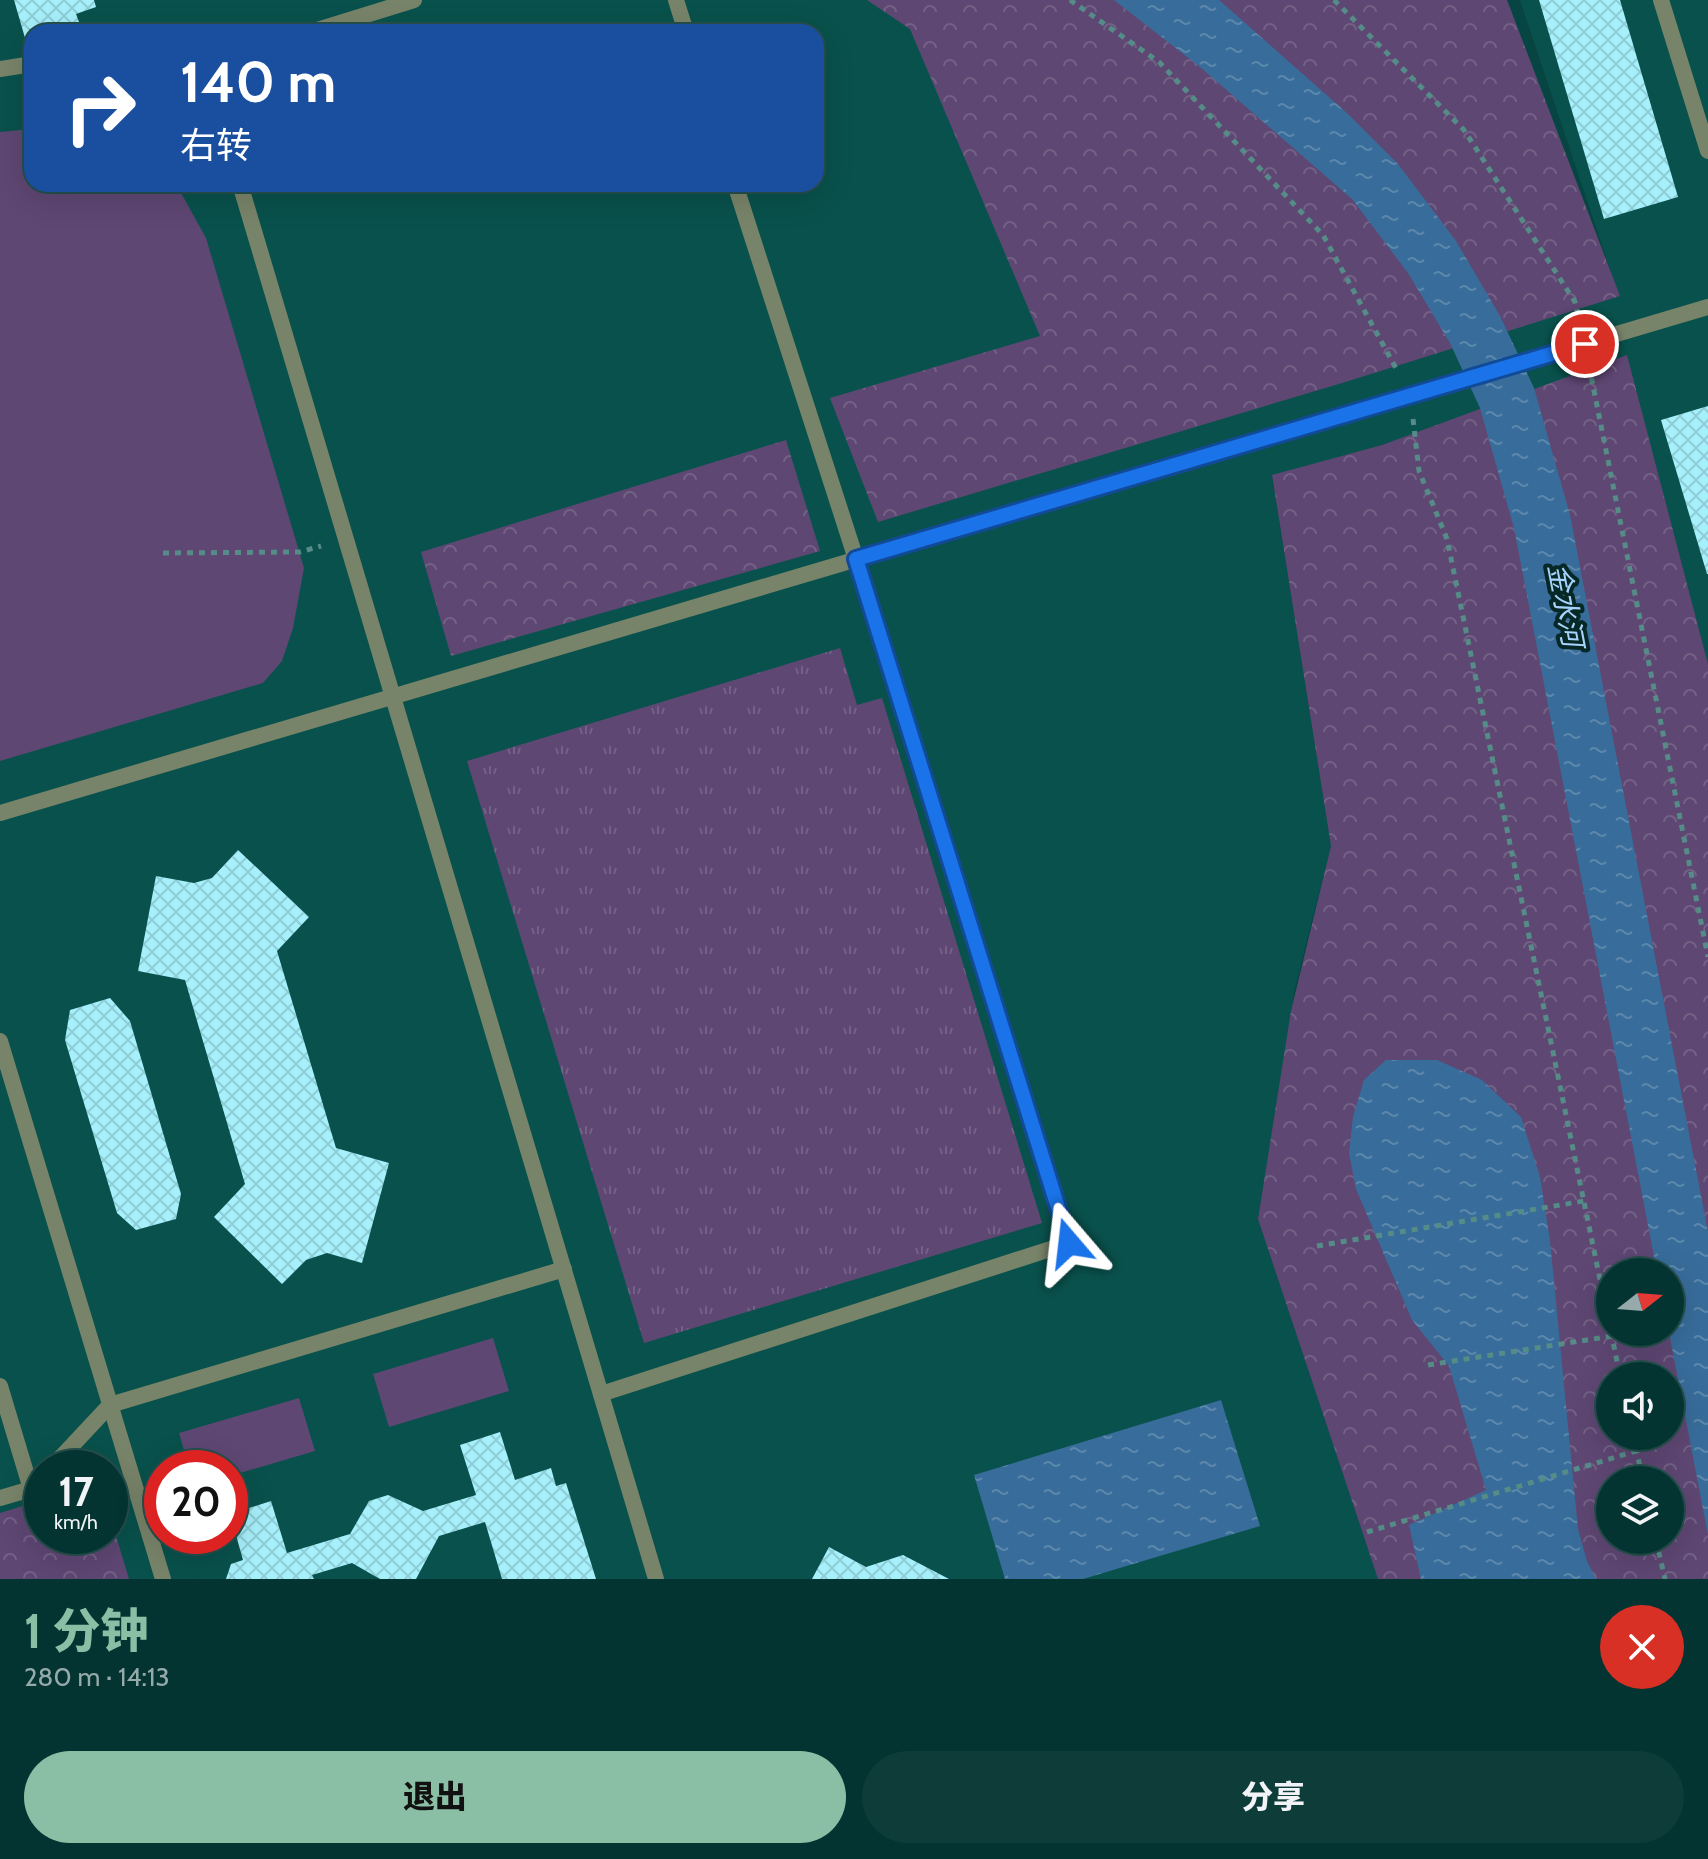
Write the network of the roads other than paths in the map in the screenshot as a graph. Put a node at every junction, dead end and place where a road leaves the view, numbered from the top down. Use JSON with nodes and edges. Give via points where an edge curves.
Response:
{"nodes":[{"id":1,"x":414,"y":0,"type":"edge"},
{"id":2,"x":676,"y":0,"type":"edge"},
{"id":3,"x":1661,"y":0,"type":"edge"},
{"id":4,"x":337,"y":24,"type":"edge"},
{"id":5,"x":684,"y":24,"type":"edge"},
{"id":6,"x":24,"y":65,"type":"edge"},
{"id":7,"x":0,"y":69,"type":"edge"},
{"id":8,"x":1708,"y":151,"type":"edge"},
{"id":9,"x":242,"y":192,"type":"edge"},
{"id":10,"x":738,"y":192,"type":"edge"},
{"id":11,"x":1708,"y":307,"type":"edge"},
{"id":12,"x":856,"y":559,"type":"junction"},
{"id":13,"x":393,"y":697,"type":"junction"},
{"id":14,"x":0,"y":813,"type":"edge"},
{"id":15,"x":0,"y":1041,"type":"edge"},
{"id":16,"x":564,"y":1269,"type":"junction"},
{"id":17,"x":0,"y":1386,"type":"edge"},
{"id":18,"x":601,"y":1394,"type":"junction"},
{"id":19,"x":110,"y":1405,"type":"junction"},
{"id":20,"x":68,"y":1450,"type":"edge"},
{"id":21,"x":24,"y":1451,"type":"edge"},
{"id":22,"x":24,"y":1488,"type":"edge"},
{"id":23,"x":0,"y":1498,"type":"edge"},
{"id":24,"x":163,"y":1579,"type":"edge"},
{"id":25,"x":656,"y":1579,"type":"edge"}],
"edges":[{"from":1,"to":4,"type":"lane"},
{"from":2,"to":5,"type":"lane"},
{"from":3,"to":8,"type":"lane"},
{"from":6,"to":7,"type":"lane"},
{"from":9,"to":13,"type":"lane"},
{"from":10,"to":12,"type":"lane"},
{"from":11,"to":12,"type":"lane"},
{"from":12,"to":13,"type":"lane"},
{"from":12,"to":18,"type":"lane","via":[[1069,1243]]},
{"from":13,"to":14,"type":"lane"},
{"from":13,"to":16,"type":"lane"},
{"from":15,"to":19,"type":"lane"},
{"from":16,"to":18,"type":"lane"},
{"from":16,"to":19,"type":"lane"},
{"from":17,"to":21,"type":"lane"},
{"from":18,"to":25,"type":"lane"},
{"from":19,"to":20,"type":"lane"},
{"from":19,"to":24,"type":"lane"},
{"from":22,"to":23,"type":"lane"}]}
